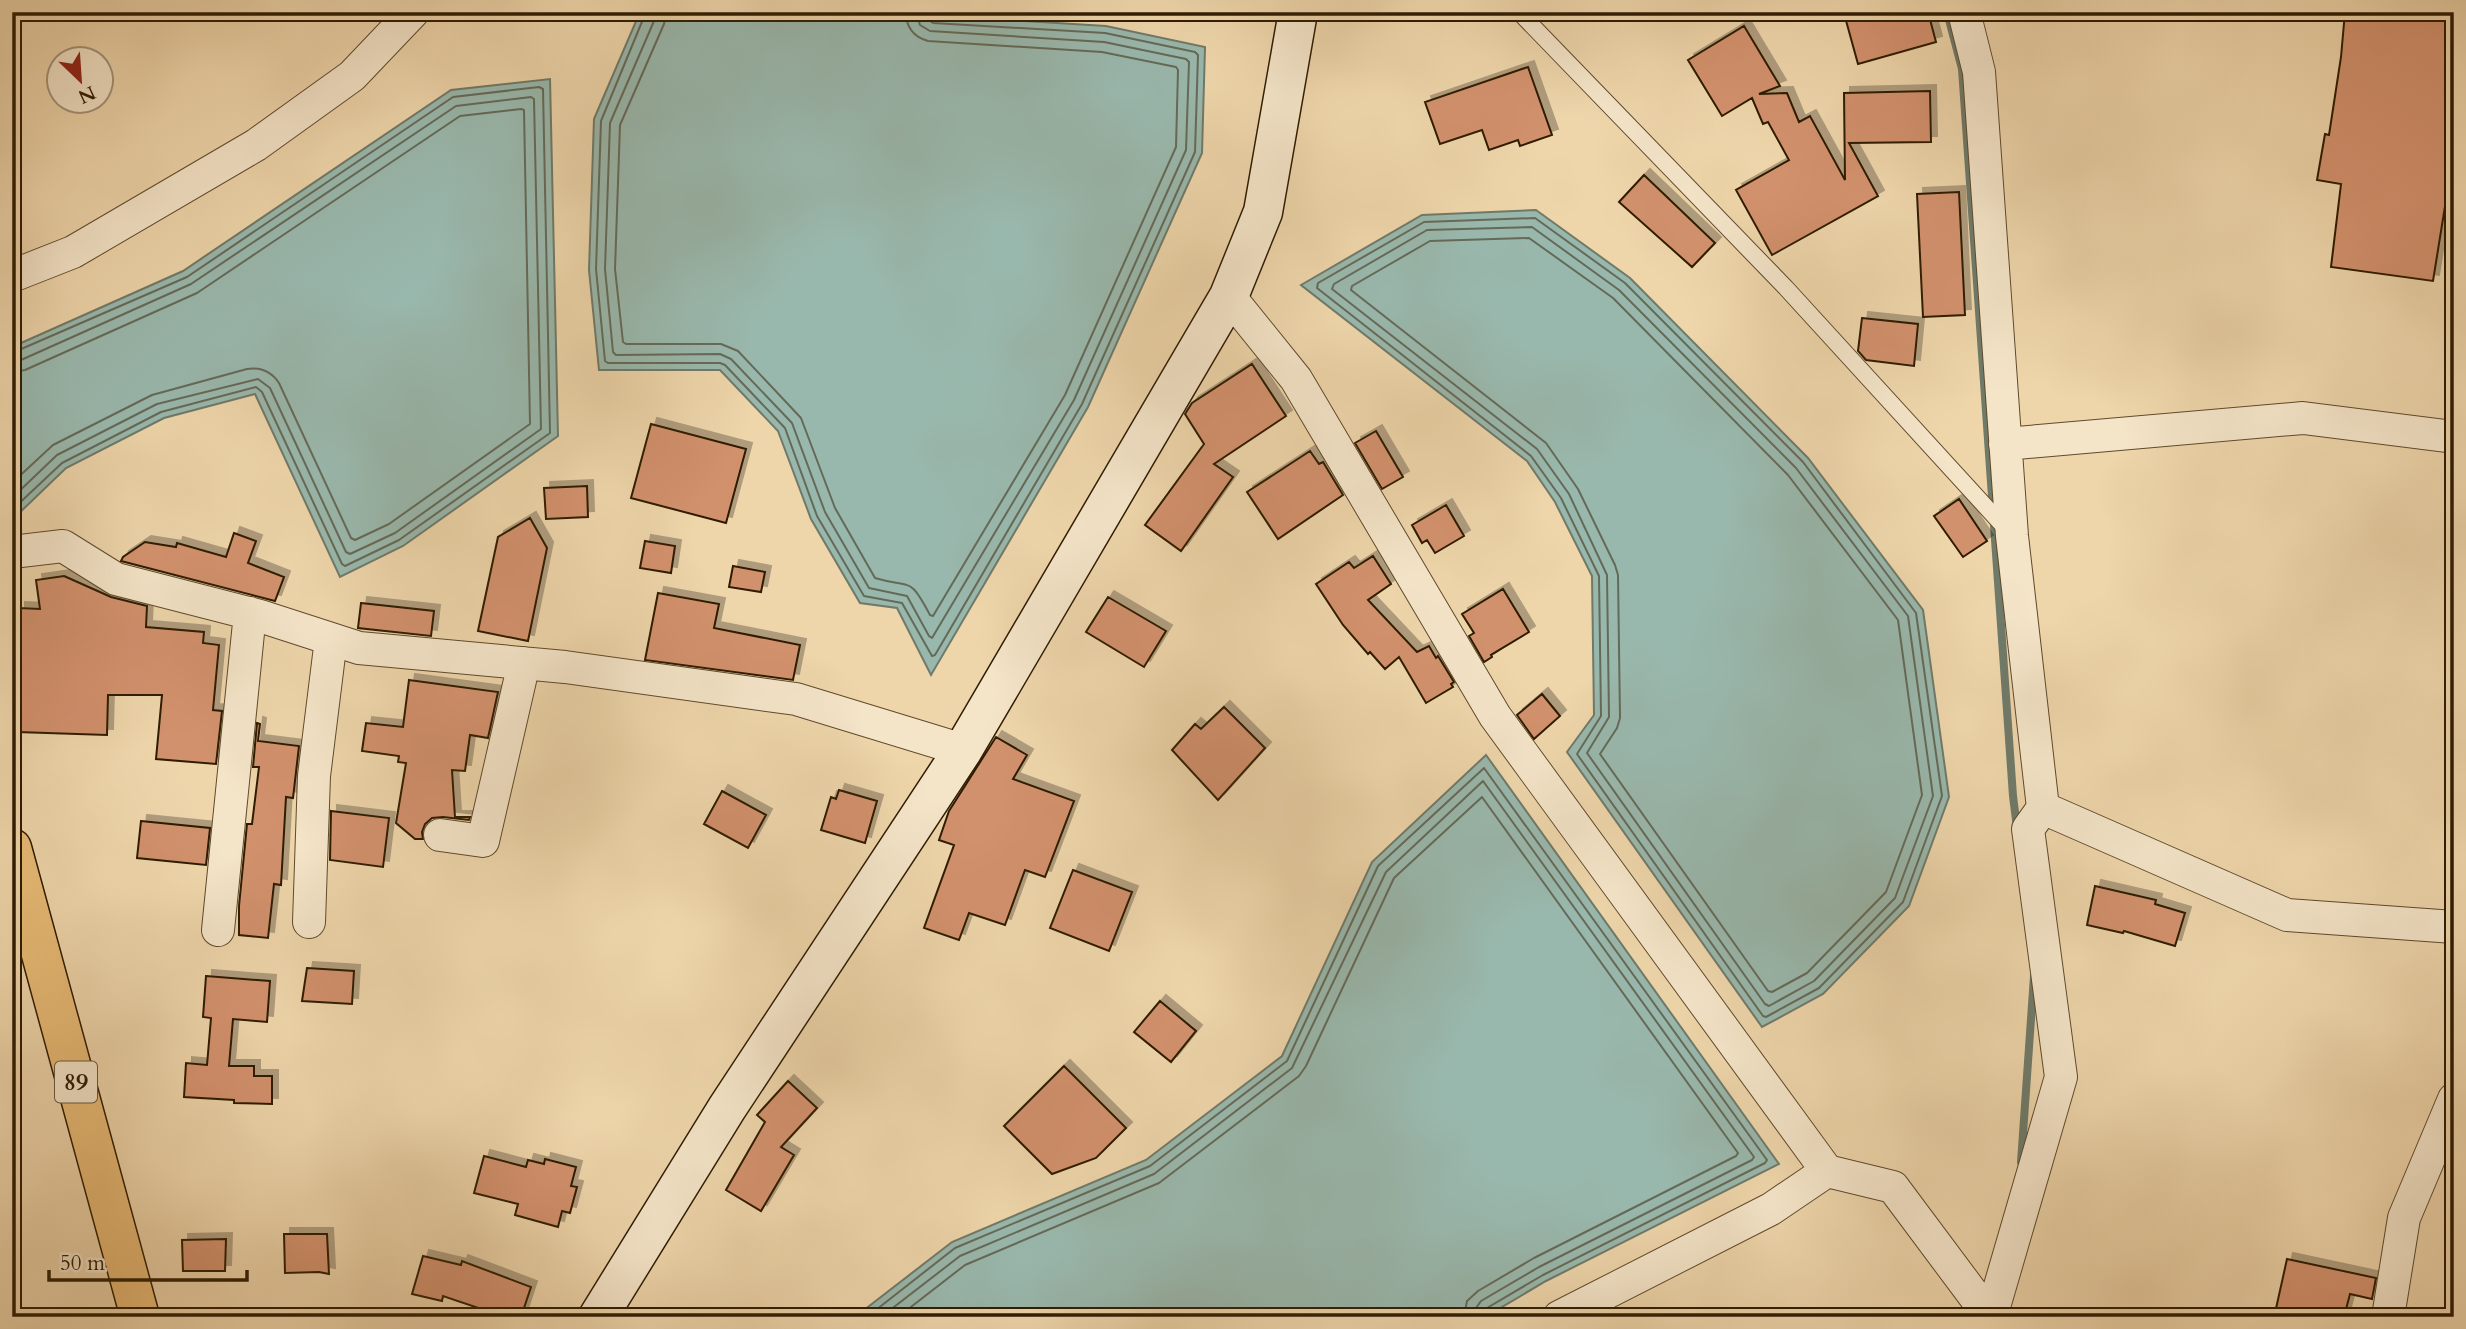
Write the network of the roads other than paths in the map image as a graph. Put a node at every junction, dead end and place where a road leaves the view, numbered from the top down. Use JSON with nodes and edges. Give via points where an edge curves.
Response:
{"nodes":[{"id":1,"x":413,"y":12,"type":"edge"},
{"id":2,"x":1298,"y":12,"type":"edge"},
{"id":3,"x":1519,"y":12,"type":"edge"},
{"id":4,"x":1964,"y":12,"type":"edge"},
{"id":5,"x":12,"y":276,"type":"edge"},
{"id":6,"x":1229,"y":296,"type":"junction"},
{"id":7,"x":2454,"y":437,"type":"edge"},
{"id":8,"x":2005,"y":444,"type":"junction"},
{"id":9,"x":2012,"y":536,"type":"junction"},
{"id":10,"x":12,"y":552,"type":"edge"},
{"id":11,"x":250,"y":613,"type":"junction"},
{"id":12,"x":331,"y":639,"type":"junction"},
{"id":13,"x":524,"y":663,"type":"junction"},
{"id":14,"x":963,"y":750,"type":"junction"},
{"id":15,"x":2043,"y":808,"type":"junction"},
{"id":16,"x":440,"y":835,"type":"dead end"},
{"id":17,"x":12,"y":848,"type":"edge"},
{"id":18,"x":309,"y":922,"type":"dead end"},
{"id":19,"x":2454,"y":927,"type":"edge"},
{"id":20,"x":218,"y":930,"type":"dead end"},
{"id":21,"x":2454,"y":1099,"type":"edge"},
{"id":22,"x":1827,"y":1171,"type":"junction"},
{"id":23,"x":139,"y":1317,"type":"edge"},
{"id":24,"x":598,"y":1317,"type":"edge"},
{"id":25,"x":1559,"y":1317,"type":"edge"},
{"id":26,"x":1991,"y":1317,"type":"edge"},
{"id":27,"x":2388,"y":1317,"type":"edge"}],
"edges":[{"from":1,"to":5,"type":"street","via":[[352,76],[256,145],[72,252]]},
{"from":2,"to":6,"type":"street","via":[[1263,212]]},
{"from":3,"to":9,"type":"lane","via":[[1786,289]]},
{"from":4,"to":8,"type":"street","via":[[1979,72]]},
{"from":6,"to":14,"type":"street"},
{"from":6,"to":22,"type":"street","via":[[1296,379],[1494,716]]},
{"from":7,"to":8,"type":"street","via":[[2304,418]]},
{"from":8,"to":9,"type":"street"},
{"from":9,"to":15,"type":"street"},
{"from":10,"to":11,"type":"street","via":[[63,546],[116,579]]},
{"from":11,"to":12,"type":"street"},
{"from":11,"to":20,"type":"street"},
{"from":12,"to":13,"type":"street","via":[[359,648]]},
{"from":12,"to":18,"type":"street","via":[[314,776]]},
{"from":13,"to":14,"type":"street","via":[[796,699]]},
{"from":13,"to":16,"type":"street","via":[[483,841]]},
{"from":14,"to":24,"type":"street","via":[[727,1108]]},
{"from":15,"to":19,"type":"street","via":[[2287,915]]},
{"from":15,"to":26,"type":"street","via":[[2028,829],[2061,1077]]},
{"from":17,"to":23,"type":"main road","number":"89"},
{"from":21,"to":27,"type":"street","via":[[2404,1218]]},
{"from":22,"to":25,"type":"street","via":[[1771,1209]]},
{"from":22,"to":26,"type":"street","via":[[1893,1187]]}]}
